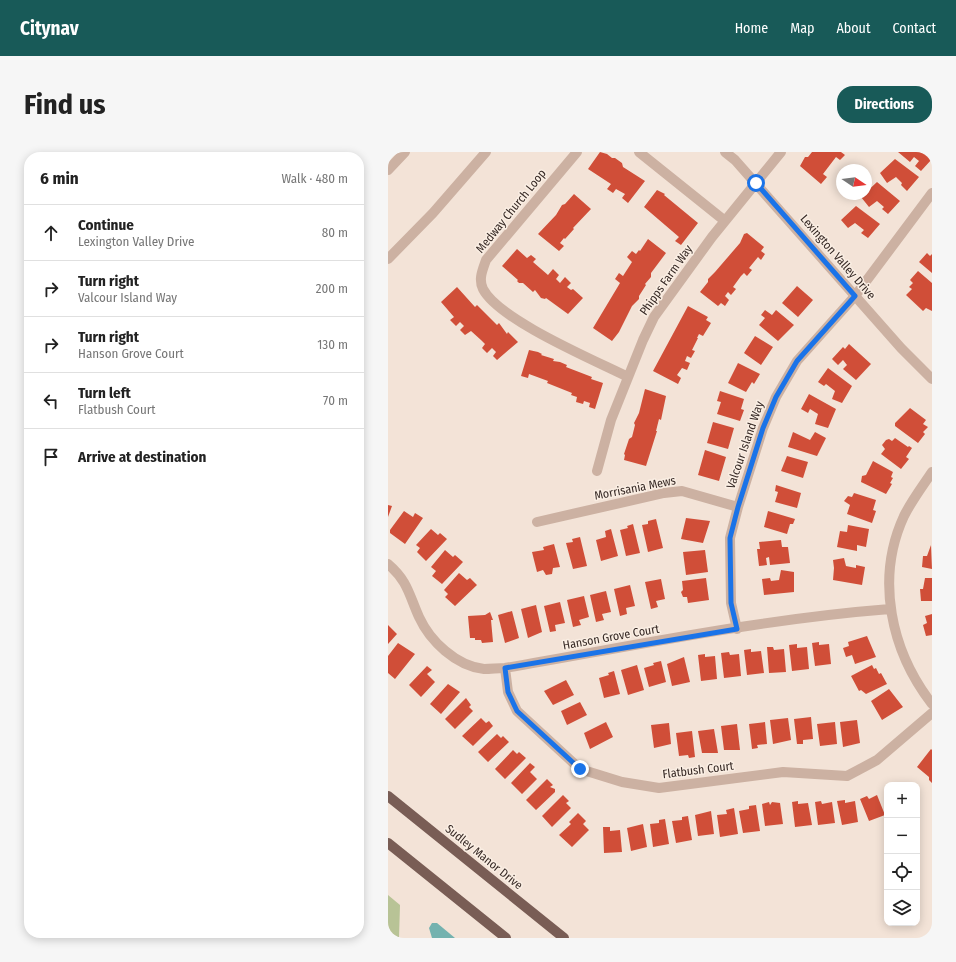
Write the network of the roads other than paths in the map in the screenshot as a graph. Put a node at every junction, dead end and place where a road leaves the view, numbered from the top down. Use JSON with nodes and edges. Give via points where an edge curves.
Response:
{"nodes":[{"id":1,"x":405,"y":152,"type":"edge"},
{"id":2,"x":486,"y":152,"type":"edge"},
{"id":3,"x":577,"y":152,"type":"edge"},
{"id":4,"x":639,"y":152,"type":"edge"},
{"id":5,"x":725,"y":152,"type":"edge"},
{"id":6,"x":781,"y":152,"type":"edge"},
{"id":7,"x":388,"y":170,"type":"edge"},
{"id":8,"x":756,"y":183,"type":"junction"},
{"id":9,"x":932,"y":193,"type":"edge"},
{"id":10,"x":725,"y":221,"type":"junction"},
{"id":11,"x":388,"y":259,"type":"edge"},
{"id":12,"x":855,"y":296,"type":"junction"},
{"id":13,"x":628,"y":377,"type":"junction"},
{"id":14,"x":932,"y":379,"type":"edge"},
{"id":15,"x":597,"y":471,"type":"dead end"},
{"id":16,"x":932,"y":472,"type":"edge"},
{"id":17,"x":738,"y":507,"type":"junction"},
{"id":18,"x":537,"y":522,"type":"dead end"},
{"id":19,"x":388,"y":564,"type":"edge"},
{"id":20,"x":890,"y":609,"type":"junction"},
{"id":21,"x":737,"y":629,"type":"junction"},
{"id":22,"x":505,"y":668,"type":"junction"},
{"id":23,"x":932,"y":704,"type":"edge"},
{"id":24,"x":932,"y":713,"type":"edge"},
{"id":25,"x":388,"y":796,"type":"edge"},
{"id":26,"x":388,"y":844,"type":"edge"},
{"id":27,"x":506,"y":938,"type":"edge"},
{"id":28,"x":564,"y":938,"type":"edge"}],
"edges":[{"from":1,"to":7,"type":"street"},
{"from":2,"to":11,"type":"street","via":[[433,213]]},
{"from":3,"to":13,"type":"street","name":"Medway Church Loop","via":[[486,260],[481,279],[483,288],[493,302],[534,331]]},
{"from":4,"to":10,"type":"street"},
{"from":5,"to":8,"type":"street","name":"Lexington Valley Drive"},
{"from":6,"to":8,"type":"street","name":"Phipps Farm Way"},
{"from":8,"to":10,"type":"street","name":"Phipps Farm Way"},
{"from":8,"to":12,"type":"street","name":"Lexington Valley Drive"},
{"from":9,"to":12,"type":"street","name":"Valcour Island Way"},
{"from":10,"to":13,"type":"street","name":"Phipps Farm Way","via":[[654,317]]},
{"from":12,"to":14,"type":"street","name":"Lexington Valley Drive"},
{"from":12,"to":17,"type":"street","name":"Valcour Island Way","via":[[797,361],[776,397],[763,428]]},
{"from":13,"to":15,"type":"street","name":"Phipps Farm Way","via":[[611,420]]},
{"from":16,"to":20,"type":"street","via":[[914,498],[896,538],[889,578]]},
{"from":17,"to":18,"type":"street","name":"Morrisania Mews","via":[[682,491]]},
{"from":17,"to":21,"type":"street","name":"Valcour Island Way","via":[[730,538],[731,603]]},
{"from":19,"to":22,"type":"street","name":"Hanson Grove Court","via":[[408,587],[424,627],[444,650],[468,665],[483,669]]},
{"from":20,"to":21,"type":"street","name":"Hanson Grove Court"},
{"from":20,"to":23,"type":"street","via":[[901,651],[911,673]]},
{"from":21,"to":22,"type":"street","name":"Hanson Grove Court"},
{"from":22,"to":24,"type":"street","name":"Flatbush Court","via":[[508,692],[517,711],[580,769],[622,782],[659,788],[783,772],[847,776],[877,760]]},
{"from":25,"to":28,"type":"main road","name":"Sudley Manor Drive"},
{"from":26,"to":27,"type":"main road"}]}
